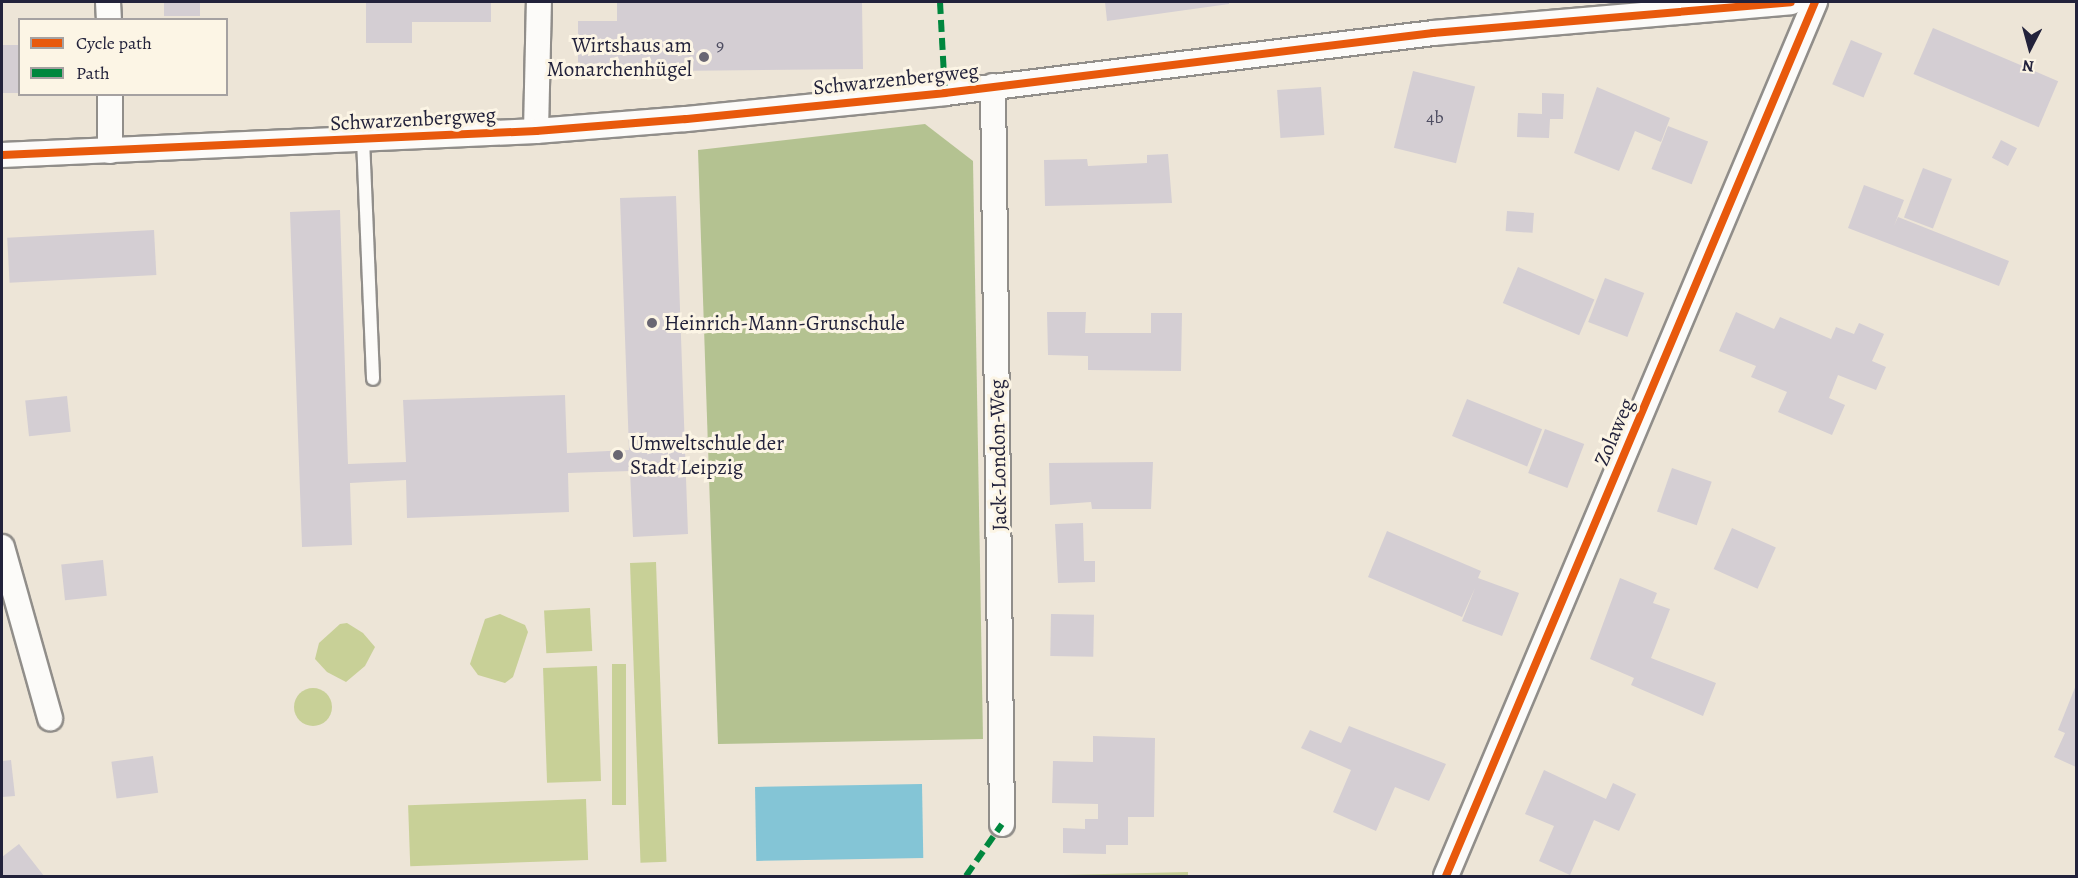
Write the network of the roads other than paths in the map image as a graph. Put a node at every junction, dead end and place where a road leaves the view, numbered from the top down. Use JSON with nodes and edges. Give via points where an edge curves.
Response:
{"nodes":[{"id":1,"x":108,"y":2,"type":"edge"},
{"id":2,"x":539,"y":2,"type":"edge"},
{"id":3,"x":1791,"y":2,"type":"edge"},
{"id":4,"x":1815,"y":2,"type":"edge"},
{"id":5,"x":109,"y":18,"type":"edge"},
{"id":6,"x":993,"y":86,"type":"junction"},
{"id":7,"x":110,"y":96,"type":"edge"},
{"id":8,"x":536,"y":131,"type":"junction"},
{"id":9,"x":363,"y":139,"type":"junction"},
{"id":10,"x":110,"y":151,"type":"junction"},
{"id":11,"x":2,"y":155,"type":"edge"},
{"id":12,"x":373,"y":379,"type":"dead end"},
{"id":13,"x":2,"y":547,"type":"edge"},
{"id":14,"x":50,"y":718,"type":"dead end"},
{"id":15,"x":1002,"y":824,"type":"dead end"},
{"id":16,"x":1446,"y":876,"type":"edge"}],
"edges":[{"from":1,"to":5,"type":"street"},
{"from":2,"to":8,"type":"street"},
{"from":3,"to":6,"type":"street","name":"Schwarzenbergweg","via":[[1433,33]]},
{"from":4,"to":16,"type":"street","name":"Zolaweg"},
{"from":6,"to":8,"type":"street","name":"Schwarzenbergweg"},
{"from":6,"to":15,"type":"street","name":"Jack-London-Weg"},
{"from":7,"to":10,"type":"street"},
{"from":8,"to":9,"type":"street","name":"Schwarzenbergweg"},
{"from":9,"to":10,"type":"street","name":"Schwarzenbergweg"},
{"from":9,"to":12,"type":"lane"},
{"from":10,"to":11,"type":"street","name":"Schwarzenbergweg"},
{"from":13,"to":14,"type":"street"}]}
